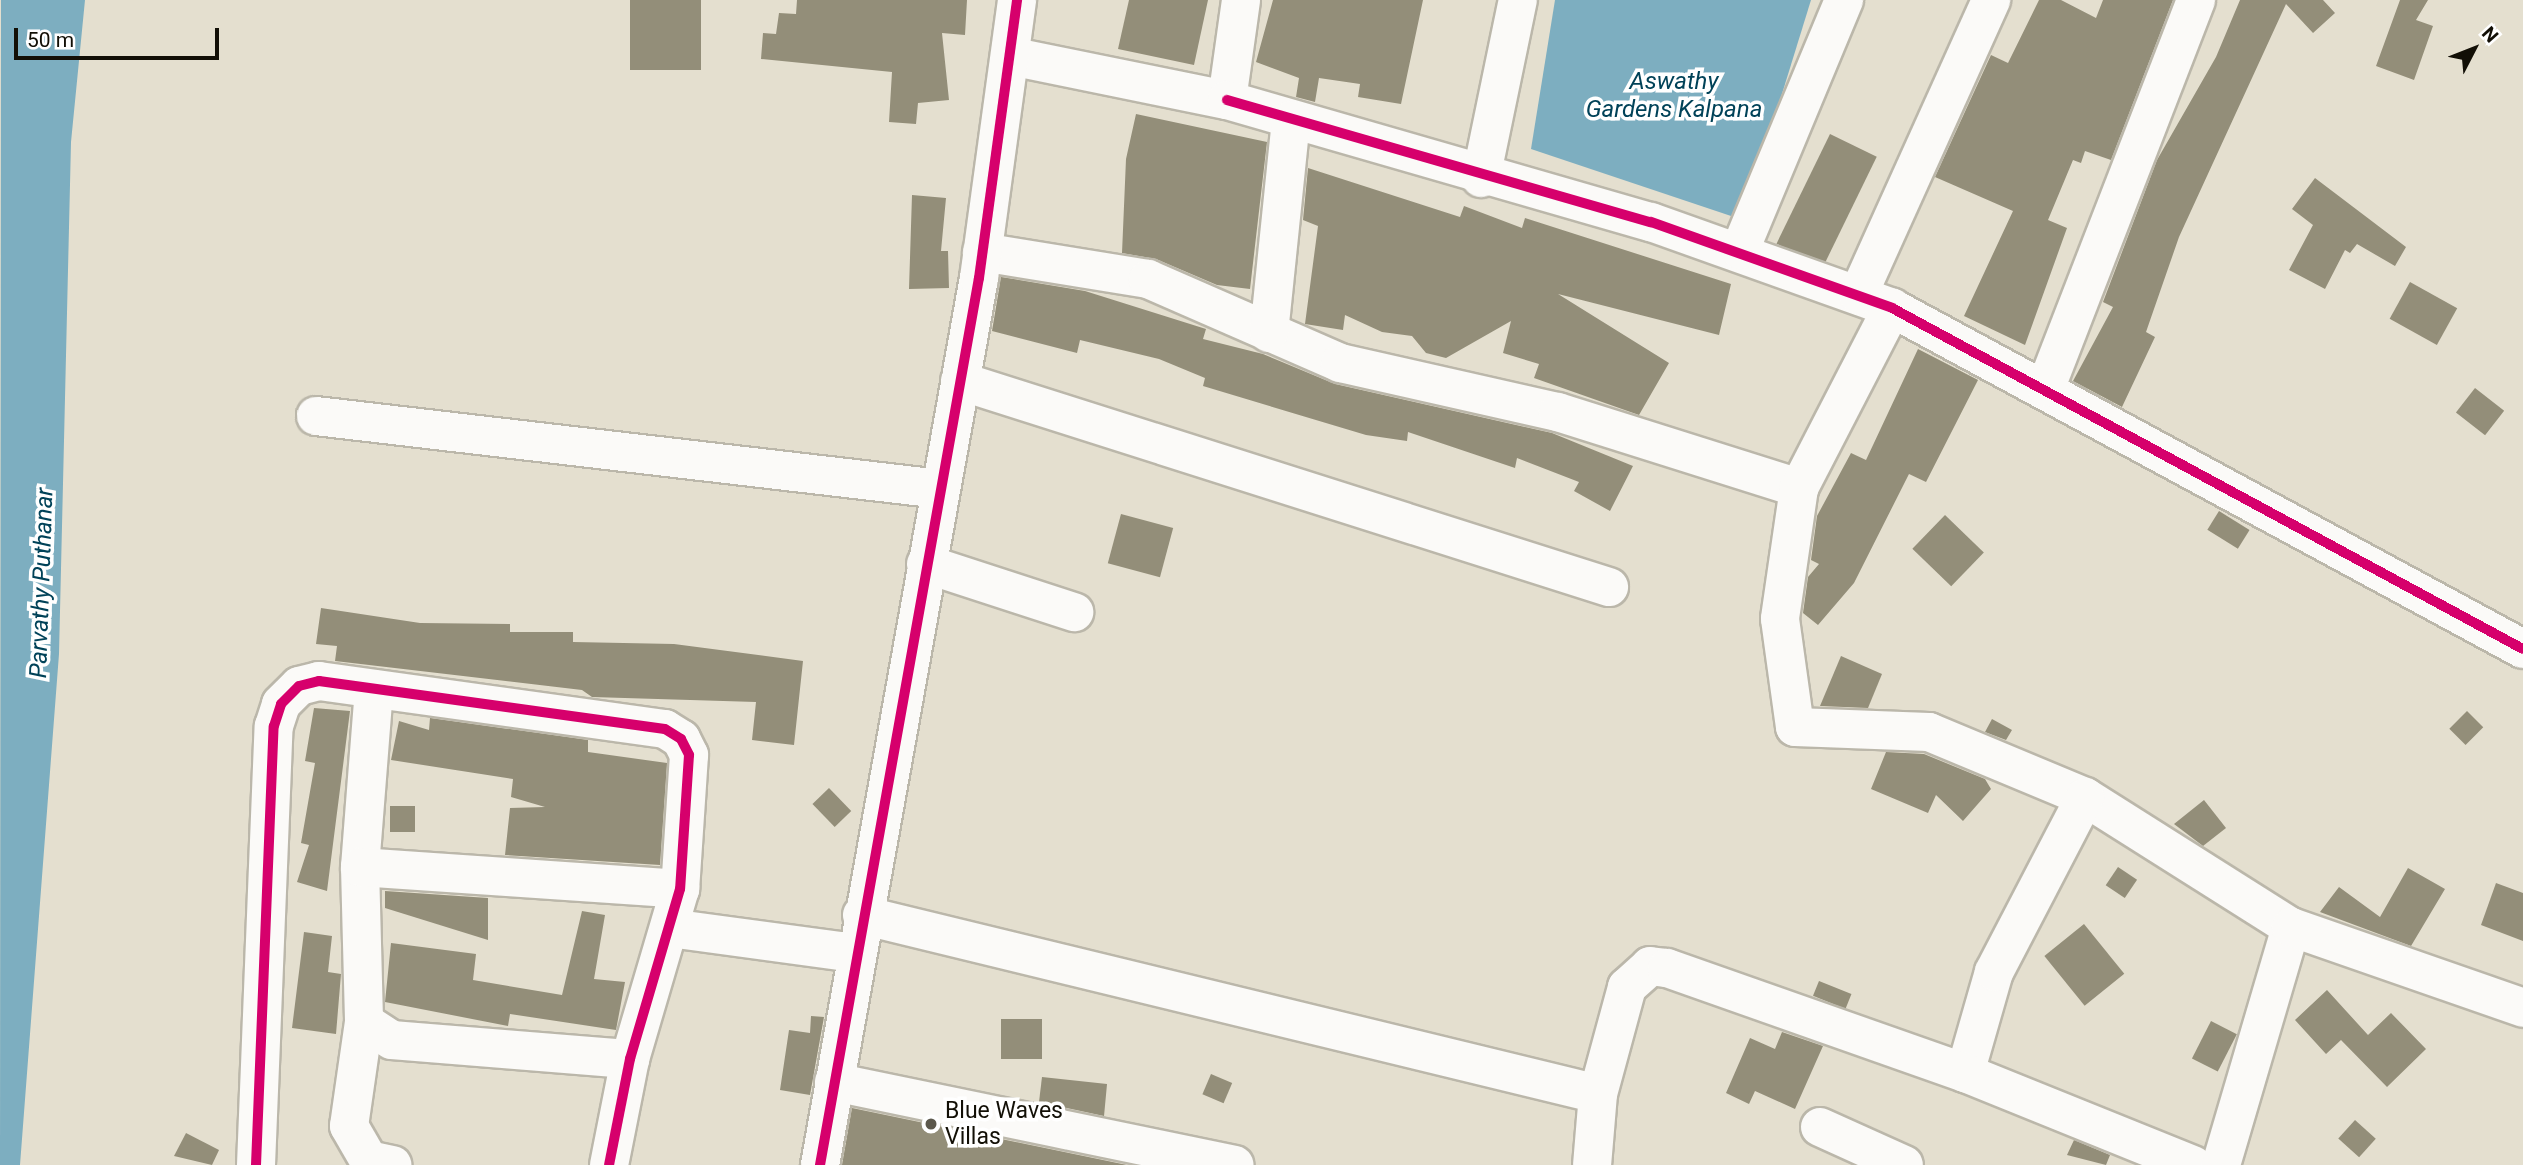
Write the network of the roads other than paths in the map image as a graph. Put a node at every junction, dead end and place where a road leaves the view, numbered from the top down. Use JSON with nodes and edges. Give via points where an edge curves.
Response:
{"nodes":[{"id":1,"x":1017,"y":0,"type":"edge"},
{"id":2,"x":1241,"y":0,"type":"edge"},
{"id":3,"x":1518,"y":0,"type":"edge"},
{"id":4,"x":1844,"y":0,"type":"edge"},
{"id":5,"x":1991,"y":0,"type":"edge"},
{"id":6,"x":2196,"y":0,"type":"edge"},
{"id":7,"x":1010,"y":56,"type":"junction"},
{"id":8,"x":1227,"y":100,"type":"junction"},
{"id":9,"x":1291,"y":120,"type":"junction"},
{"id":10,"x":1481,"y":178,"type":"junction"},
{"id":11,"x":1740,"y":250,"type":"junction"},
{"id":12,"x":982,"y":252,"type":"junction"},
{"id":13,"x":1875,"y":302,"type":"junction"},
{"id":14,"x":1269,"y":333,"type":"junction"},
{"id":15,"x":960,"y":381,"type":"junction"},
{"id":16,"x":2046,"y":387,"type":"junction"},
{"id":17,"x":316,"y":416,"type":"dead end"},
{"id":18,"x":1799,"y":488,"type":"junction"},
{"id":19,"x":940,"y":489,"type":"junction"},
{"id":20,"x":926,"y":564,"type":"junction"},
{"id":21,"x":1609,"y":587,"type":"dead end"},
{"id":22,"x":1074,"y":612,"type":"dead end"},
{"id":23,"x":2523,"y":649,"type":"edge"},
{"id":24,"x":374,"y":689,"type":"junction"},
{"id":25,"x":2085,"y":797,"type":"junction"},
{"id":26,"x":360,"y":867,"type":"junction"},
{"id":27,"x":680,"y":889,"type":"junction"},
{"id":28,"x":862,"y":915,"type":"junction"},
{"id":29,"x":2291,"y":927,"type":"junction"},
{"id":30,"x":670,"y":928,"type":"junction"},
{"id":31,"x":855,"y":953,"type":"junction"},
{"id":32,"x":2523,"y":1008,"type":"edge"},
{"id":33,"x":364,"y":1022,"type":"junction"},
{"id":34,"x":630,"y":1059,"type":"junction"},
{"id":35,"x":1965,"y":1073,"type":"junction"},
{"id":36,"x":834,"y":1082,"type":"junction"},
{"id":37,"x":1598,"y":1094,"type":"junction"},
{"id":38,"x":1819,"y":1127,"type":"dead end"},
{"id":39,"x":256,"y":1165,"type":"edge"},
{"id":40,"x":392,"y":1165,"type":"edge"},
{"id":41,"x":609,"y":1165,"type":"edge"},
{"id":42,"x":820,"y":1165,"type":"edge"},
{"id":43,"x":1235,"y":1165,"type":"edge"},
{"id":44,"x":1592,"y":1165,"type":"edge"},
{"id":45,"x":1904,"y":1165,"type":"edge"},
{"id":46,"x":2193,"y":1165,"type":"edge"},
{"id":47,"x":2221,"y":1165,"type":"edge"}],
"edges":[{"from":1,"to":7,"type":"street"},
{"from":2,"to":8,"type":"street"},
{"from":3,"to":10,"type":"street"},
{"from":4,"to":11,"type":"street"},
{"from":5,"to":13,"type":"street"},
{"from":6,"to":16,"type":"street"},
{"from":7,"to":8,"type":"street"},
{"from":7,"to":12,"type":"street"},
{"from":8,"to":9,"type":"street"},
{"from":9,"to":10,"type":"street"},
{"from":9,"to":14,"type":"street"},
{"from":10,"to":11,"type":"street"},
{"from":11,"to":13,"type":"street"},
{"from":12,"to":14,"type":"street","via":[[1148,279]]},
{"from":12,"to":15,"type":"street"},
{"from":13,"to":16,"type":"street"},
{"from":13,"to":18,"type":"street"},
{"from":14,"to":18,"type":"street","via":[[1340,363],[1558,412]]},
{"from":15,"to":19,"type":"street"},
{"from":15,"to":21,"type":"street"},
{"from":16,"to":23,"type":"street"},
{"from":17,"to":19,"type":"street"},
{"from":18,"to":25,"type":"street","via":[[1780,619],[1795,727],[1929,732]]},
{"from":19,"to":20,"type":"street"},
{"from":20,"to":22,"type":"street"},
{"from":20,"to":28,"type":"street"},
{"from":24,"to":26,"type":"street"},
{"from":24,"to":27,"type":"street","via":[[665,729],[681,739],[689,755]]},
{"from":24,"to":39,"type":"street","via":[[319,681],[299,686],[281,704],[274,726]]},
{"from":25,"to":29,"type":"street"},
{"from":25,"to":35,"type":"street","via":[[1994,972]]},
{"from":26,"to":27,"type":"street"},
{"from":26,"to":33,"type":"street"},
{"from":27,"to":30,"type":"street"},
{"from":28,"to":31,"type":"street"},
{"from":28,"to":37,"type":"street"},
{"from":29,"to":32,"type":"street"},
{"from":29,"to":47,"type":"street"},
{"from":30,"to":31,"type":"street"},
{"from":30,"to":34,"type":"street"},
{"from":31,"to":36,"type":"street"},
{"from":33,"to":34,"type":"street","via":[[393,1040]]},
{"from":33,"to":40,"type":"street","via":[[349,1126],[369,1160]]},
{"from":34,"to":41,"type":"street"},
{"from":35,"to":37,"type":"street","via":[[1650,966],[1627,987]]},
{"from":35,"to":46,"type":"street"},
{"from":36,"to":42,"type":"street"},
{"from":36,"to":43,"type":"street"},
{"from":37,"to":44,"type":"street"},
{"from":38,"to":45,"type":"street"}]}
